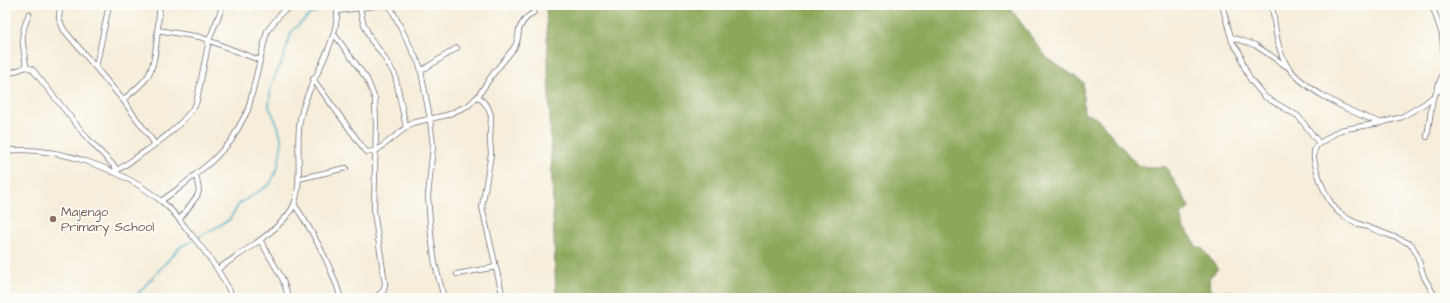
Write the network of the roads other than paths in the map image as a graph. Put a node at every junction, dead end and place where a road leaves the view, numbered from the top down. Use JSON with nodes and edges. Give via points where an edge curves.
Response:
{"nodes":[{"id":1,"x":60,"y":5,"type":"edge"},
{"id":2,"x":109,"y":5,"type":"edge"},
{"id":3,"x":160,"y":5,"type":"edge"},
{"id":4,"x":223,"y":5,"type":"edge"},
{"id":5,"x":298,"y":5,"type":"edge"},
{"id":6,"x":337,"y":5,"type":"edge"},
{"id":7,"x":1222,"y":5,"type":"edge"},
{"id":8,"x":1272,"y":5,"type":"edge"},
{"id":9,"x":1432,"y":5,"type":"edge"},
{"id":10,"x":390,"y":6,"type":"edge"},
{"id":11,"x":360,"y":8,"type":"junction"},
{"id":12,"x":337,"y":11,"type":"junction"},
{"id":13,"x":534,"y":12,"type":"dead end"},
{"id":14,"x":29,"y":14,"type":"dead end"},
{"id":15,"x":157,"y":30,"type":"junction"},
{"id":16,"x":334,"y":34,"type":"junction"},
{"id":17,"x":1232,"y":37,"type":"junction"},
{"id":18,"x":209,"y":40,"type":"junction"},
{"id":19,"x":457,"y":48,"type":"dead end"},
{"id":20,"x":259,"y":60,"type":"junction"},
{"id":21,"x":1287,"y":66,"type":"junction"},
{"id":22,"x":26,"y":67,"type":"junction"},
{"id":23,"x":96,"y":67,"type":"junction"},
{"id":24,"x":421,"y":71,"type":"junction"},
{"id":25,"x":5,"y":75,"type":"edge"},
{"id":26,"x":314,"y":79,"type":"junction"},
{"id":27,"x":1445,"y":82,"type":"edge"},
{"id":28,"x":478,"y":96,"type":"junction"},
{"id":29,"x":1434,"y":96,"type":"junction"},
{"id":30,"x":123,"y":100,"type":"junction"},
{"id":31,"x":430,"y":119,"type":"junction"},
{"id":32,"x":1380,"y":123,"type":"junction"},
{"id":33,"x":406,"y":127,"type":"junction"},
{"id":34,"x":1427,"y":137,"type":"dead end"},
{"id":35,"x":1319,"y":143,"type":"junction"},
{"id":36,"x":154,"y":144,"type":"junction"},
{"id":37,"x":5,"y":151,"type":"edge"},
{"id":38,"x":376,"y":151,"type":"junction"},
{"id":39,"x":346,"y":168,"type":"dead end"},
{"id":40,"x":118,"y":170,"type":"junction"},
{"id":41,"x":112,"y":172,"type":"junction"},
{"id":42,"x":196,"y":174,"type":"junction"},
{"id":43,"x":298,"y":179,"type":"junction"},
{"id":44,"x":161,"y":201,"type":"junction"},
{"id":45,"x":294,"y":204,"type":"junction"},
{"id":46,"x":180,"y":219,"type":"junction"},
{"id":47,"x":260,"y":240,"type":"junction"},
{"id":48,"x":496,"y":267,"type":"junction"},
{"id":49,"x":218,"y":269,"type":"junction"},
{"id":50,"x":457,"y":274,"type":"dead end"},
{"id":51,"x":233,"y":298,"type":"edge"},
{"id":52,"x":290,"y":298,"type":"edge"},
{"id":53,"x":341,"y":298,"type":"edge"},
{"id":54,"x":375,"y":298,"type":"edge"},
{"id":55,"x":444,"y":298,"type":"edge"},
{"id":56,"x":503,"y":298,"type":"edge"},
{"id":57,"x":1436,"y":298,"type":"edge"}],
"edges":[{"from":1,"to":23,"type":"street","via":[[59,19],[64,30]]},
{"from":2,"to":23,"type":"street"},
{"from":3,"to":15,"type":"street"},
{"from":4,"to":18,"type":"street"},
{"from":5,"to":20,"type":"street","via":[[282,12],[274,21],[267,32]]},
{"from":6,"to":12,"type":"street"},
{"from":7,"to":17,"type":"street"},
{"from":8,"to":21,"type":"street","via":[[1278,40]]},
{"from":9,"to":29,"type":"street","via":[[1442,34],[1444,57],[1443,73]]},
{"from":10,"to":11,"type":"street"},
{"from":10,"to":24,"type":"street"},
{"from":11,"to":12,"type":"street"},
{"from":11,"to":33,"type":"street","via":[[371,40],[396,79]]},
{"from":12,"to":16,"type":"street"},
{"from":13,"to":28,"type":"street","via":[[526,18],[520,28],[517,44]]},
{"from":14,"to":22,"type":"street","via":[[22,34]]},
{"from":15,"to":18,"type":"street"},
{"from":15,"to":30,"type":"street","via":[[149,75]]},
{"from":16,"to":26,"type":"street"},
{"from":16,"to":38,"type":"street","via":[[359,66],[372,91],[376,109]]},
{"from":17,"to":21,"type":"street","via":[[1255,45]]},
{"from":17,"to":35,"type":"street","via":[[1250,79],[1265,97],[1298,116]]},
{"from":18,"to":20,"type":"street"},
{"from":18,"to":36,"type":"street","via":[[196,104],[180,123]]},
{"from":19,"to":24,"type":"street"},
{"from":20,"to":42,"type":"street","via":[[248,110],[237,132],[223,150]]},
{"from":21,"to":32,"type":"street","via":[[1296,76],[1327,98]]},
{"from":22,"to":25,"type":"street"},
{"from":22,"to":40,"type":"street","via":[[32,69],[88,139]]},
{"from":23,"to":30,"type":"street"},
{"from":24,"to":31,"type":"street"},
{"from":26,"to":38,"type":"street","via":[[364,149],[367,152]]},
{"from":26,"to":43,"type":"street","via":[[299,121]]},
{"from":27,"to":29,"type":"street"},
{"from":28,"to":31,"type":"street","via":[[469,105],[453,113]]},
{"from":28,"to":48,"type":"street","via":[[488,107],[491,116],[491,154],[482,208]]},
{"from":29,"to":32,"type":"street","via":[[1409,114]]},
{"from":29,"to":34,"type":"street"},
{"from":30,"to":36,"type":"street"},
{"from":31,"to":33,"type":"street"},
{"from":31,"to":55,"type":"street","via":[[433,146],[429,190],[430,226]]},
{"from":32,"to":35,"type":"street","via":[[1340,130]]},
{"from":33,"to":38,"type":"street"},
{"from":35,"to":57,"type":"street","via":[[1314,150],[1316,167],[1331,205],[1349,220],[1412,245]]},
{"from":36,"to":40,"type":"street"},
{"from":37,"to":41,"type":"street","via":[[48,152]]},
{"from":38,"to":54,"type":"street","via":[[374,212],[385,283],[384,290]]},
{"from":39,"to":43,"type":"street"},
{"from":40,"to":41,"type":"street"},
{"from":41,"to":44,"type":"street","via":[[135,183]]},
{"from":42,"to":44,"type":"street"},
{"from":42,"to":46,"type":"street","via":[[199,191]]},
{"from":43,"to":45,"type":"street"},
{"from":44,"to":46,"type":"street"},
{"from":45,"to":47,"type":"street","via":[[279,224]]},
{"from":45,"to":53,"type":"street","via":[[323,253]]},
{"from":46,"to":49,"type":"street"},
{"from":47,"to":49,"type":"street"},
{"from":47,"to":52,"type":"street","via":[[282,278]]},
{"from":48,"to":50,"type":"street"},
{"from":48,"to":56,"type":"street"},
{"from":49,"to":51,"type":"street"}]}
